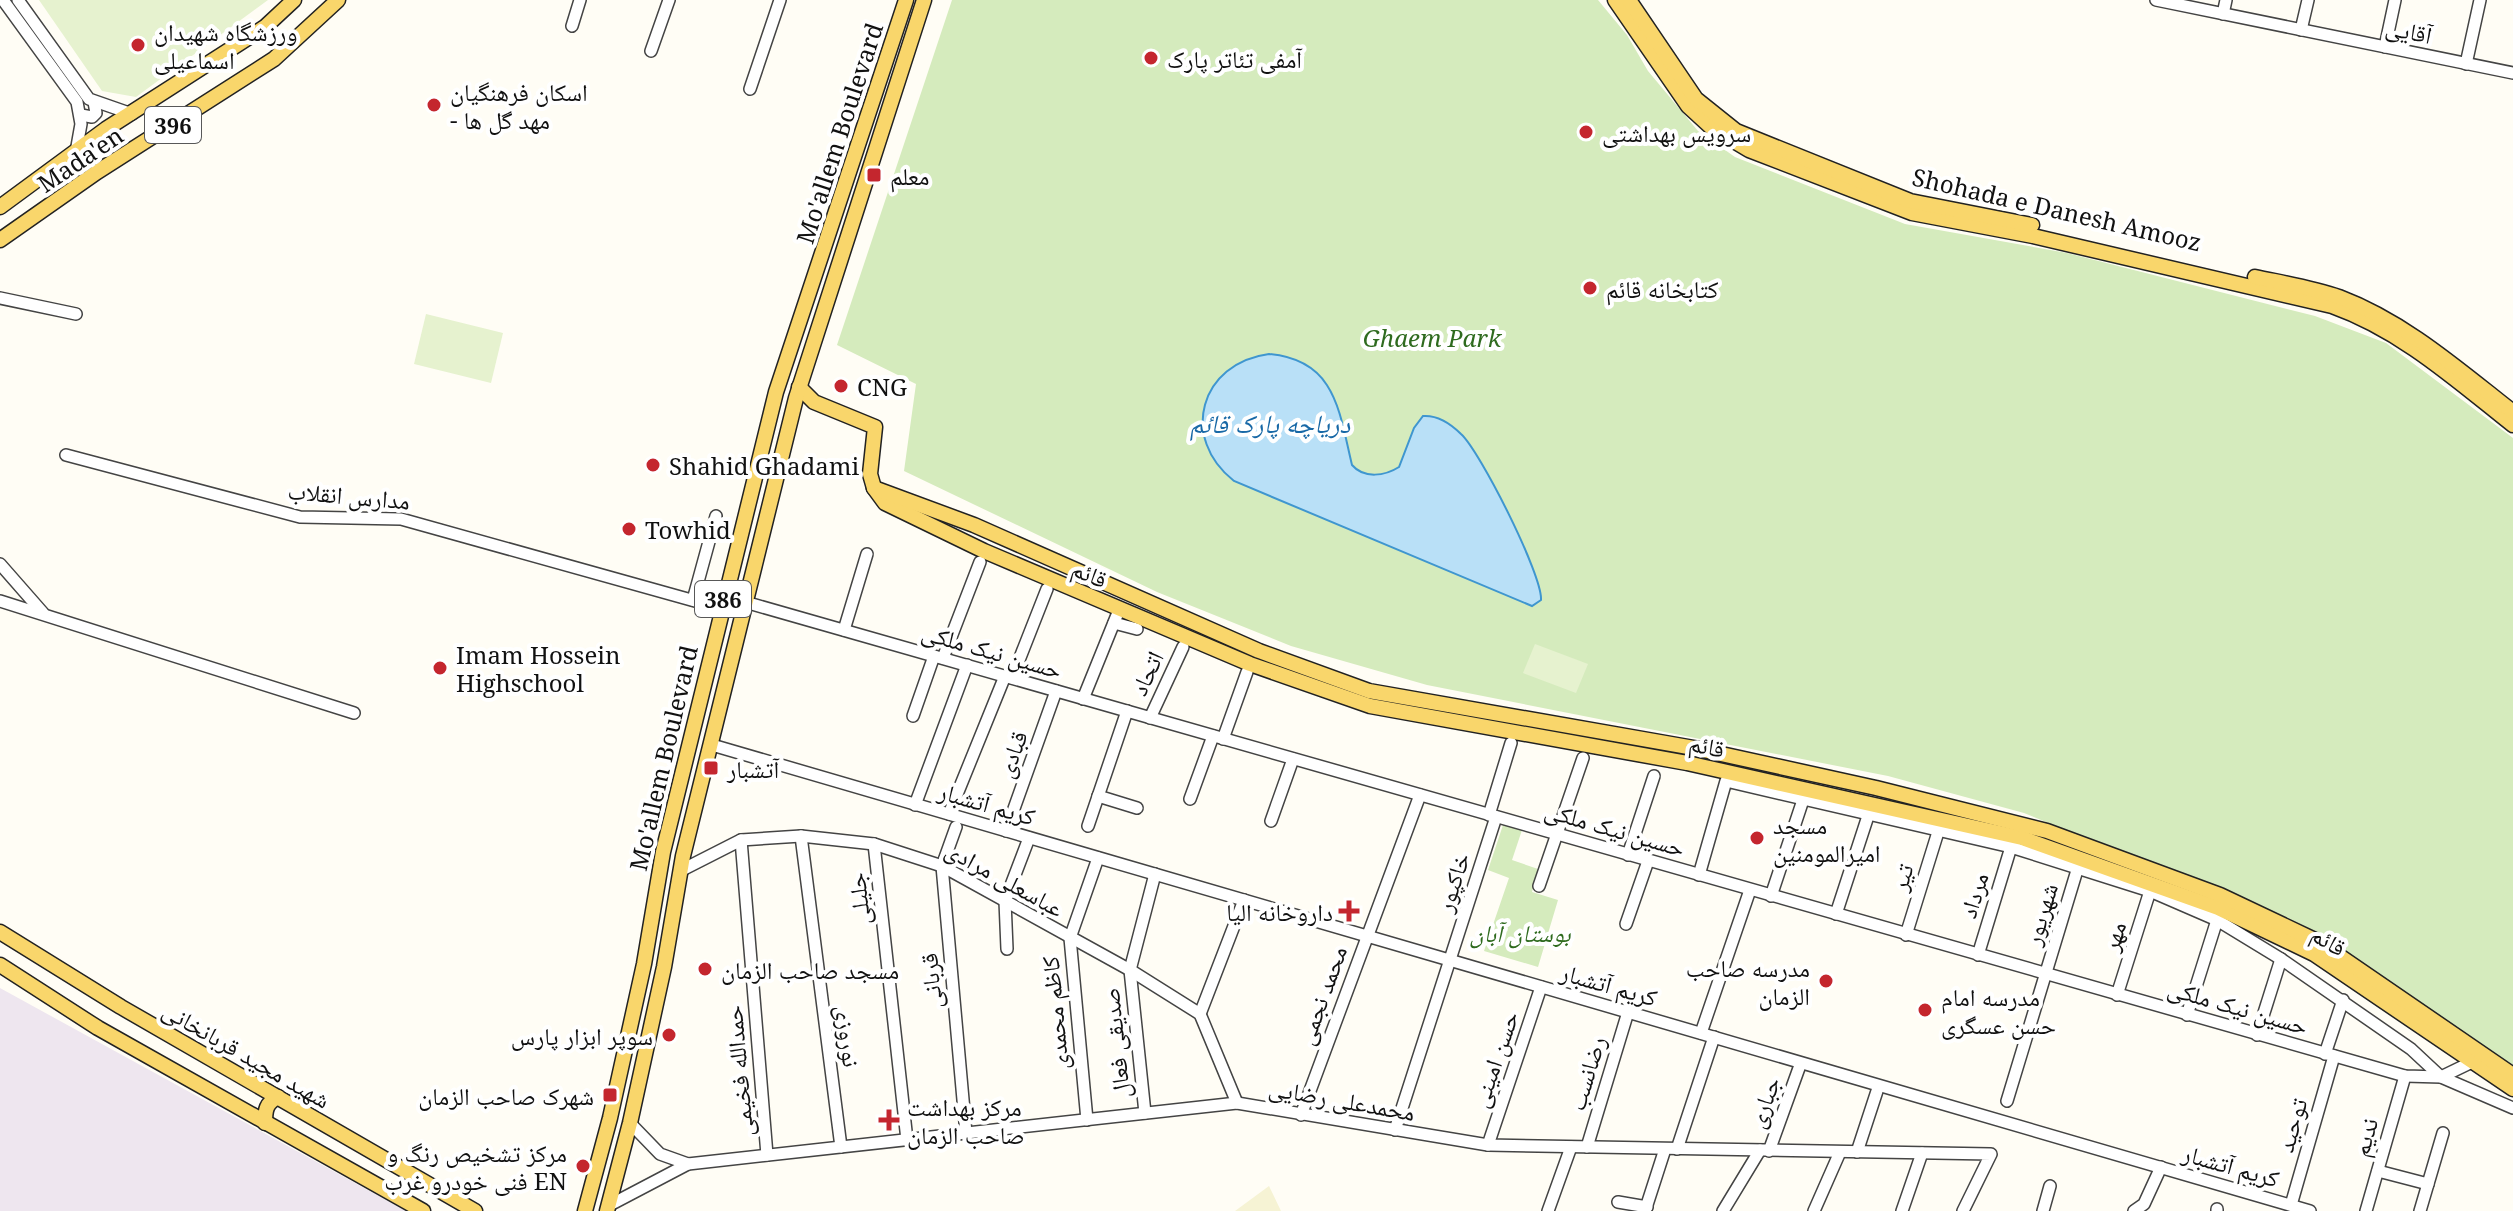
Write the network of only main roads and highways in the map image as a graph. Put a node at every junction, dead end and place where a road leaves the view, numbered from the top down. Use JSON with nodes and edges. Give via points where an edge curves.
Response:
{"nodes":[{"id":1,"x":294,"y":0,"type":"edge"},
{"id":2,"x":338,"y":0,"type":"edge"},
{"id":3,"x":906,"y":0,"type":"edge"},
{"id":4,"x":924,"y":0,"type":"edge"},
{"id":5,"x":1615,"y":0,"type":"edge"},
{"id":6,"x":1629,"y":0,"type":"edge"},
{"id":7,"x":0,"y":207,"type":"edge"},
{"id":8,"x":0,"y":240,"type":"edge"},
{"id":9,"x":799,"y":387,"type":"junction"},
{"id":10,"x":2513,"y":412,"type":"edge"},
{"id":11,"x":2513,"y":425,"type":"edge"},
{"id":12,"x":874,"y":488,"type":"junction"},
{"id":13,"x":0,"y":932,"type":"edge"},
{"id":14,"x":0,"y":965,"type":"edge"},
{"id":15,"x":232,"y":1071,"type":"junction"},
{"id":16,"x":2513,"y":1075,"type":"edge"},
{"id":17,"x":254,"y":1083,"type":"junction"},
{"id":18,"x":2513,"y":1089,"type":"edge"},
{"id":19,"x":217,"y":1096,"type":"junction"},
{"id":20,"x":278,"y":1097,"type":"junction"},
{"id":21,"x":241,"y":1110,"type":"junction"},
{"id":22,"x":265,"y":1123,"type":"junction"},
{"id":23,"x":586,"y":1206,"type":"edge"},
{"id":24,"x":607,"y":1209,"type":"edge"},
{"id":25,"x":423,"y":1211,"type":"edge"},
{"id":26,"x":475,"y":1211,"type":"edge"},
{"id":27,"x":575,"y":1211,"type":"edge"}],
"edges":[{"from":1,"to":7,"type":"main road","name":"Mada'en","number":"396","via":[[240,45]]},
{"from":2,"to":8,"type":"main road","name":"Mada'en","number":"396","via":[[274,59]]},
{"from":3,"to":23,"type":"main road","name":"Mo'allem Boulevard","number":"386","via":[[776,392],[663,852],[644,964]]},
{"from":4,"to":9,"type":"main road","name":"Mo'allem Boulevard","number":"386"},
{"from":5,"to":11,"type":"main road","via":[[1688,106],[1718,133],[1749,150],[1912,213],[2262,288],[2353,314],[2421,353]]},
{"from":6,"to":10,"type":"main road","name":"Shohada e Danesh Amooz","via":[[1696,99],[1716,119],[1745,135],[1910,201],[2336,296],[2429,346]]},
{"from":9,"to":12,"type":"main road","via":[[814,402],[878,430],[870,474]]},
{"from":9,"to":24,"type":"main road","name":"Mo'allem Boulevard","number":"386","via":[[680,871],[630,1123]]},
{"from":12,"to":16,"type":"main road","name":"قائم","via":[[974,525],[1259,651],[1369,691],[1694,748],[2047,831],[2220,895],[2319,942]]},
{"from":12,"to":18,"type":"main road","name":"قائم","via":[[885,503],[984,551],[1225,654],[1370,706],[1687,763],[1953,820],[2022,838],[2218,908],[2314,954]]},
{"from":13,"to":15,"type":"main road","name":"شهید مجید قربانخانی"},
{"from":14,"to":19,"type":"main road","name":"شهید مجید قربانخانی"},
{"from":15,"to":17,"type":"main road","name":"شهید مجید قربانخانی"},
{"from":15,"to":19,"type":"main road","via":[[235,1082]]},
{"from":17,"to":20,"type":"main road","name":"شهید مجید قربانخانی"},
{"from":17,"to":21,"type":"main road"},
{"from":19,"to":21,"type":"main road","name":"شهید مجید قربانخانی"},
{"from":20,"to":22,"type":"main road","via":[[265,1110]]},
{"from":20,"to":26,"type":"main road","name":"شهید مجید قربانخانی"},
{"from":21,"to":22,"type":"main road","name":"شهید مجید قربانخانی"},
{"from":22,"to":25,"type":"main road","name":"شهید مجید قربانخانی"},
{"from":23,"to":27,"type":"main road"}]}
